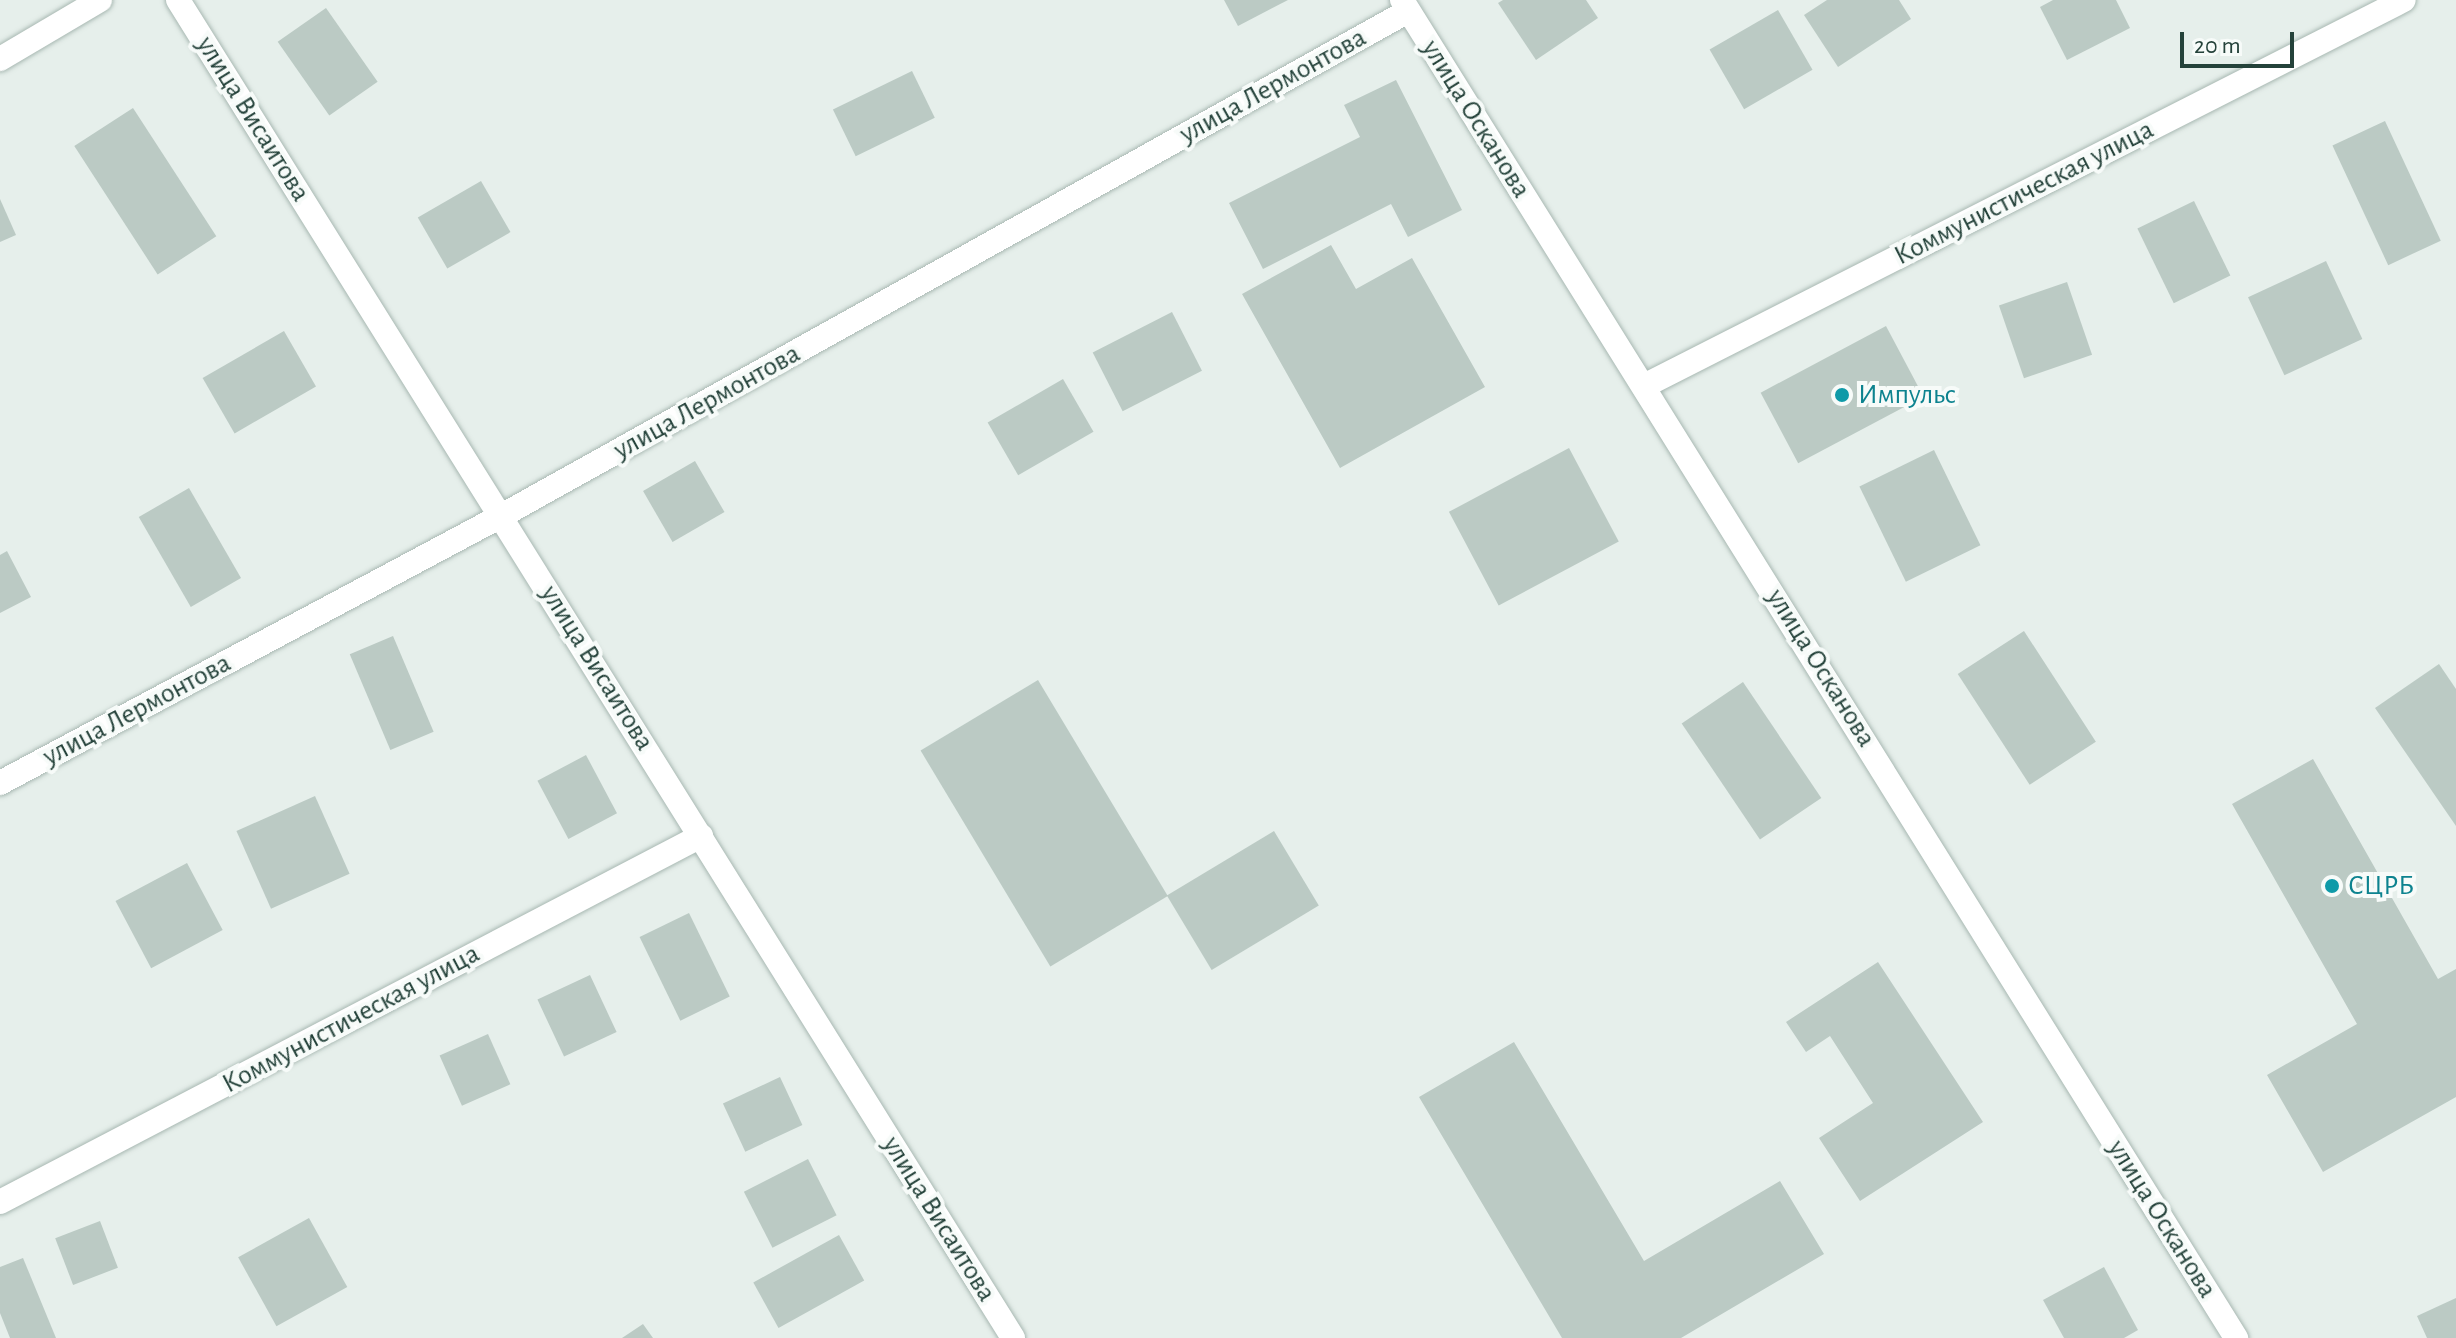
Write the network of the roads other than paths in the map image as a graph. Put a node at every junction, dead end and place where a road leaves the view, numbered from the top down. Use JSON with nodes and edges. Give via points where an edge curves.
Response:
{"nodes":[{"id":1,"x":100,"y":0,"type":"edge"},
{"id":2,"x":178,"y":0,"type":"edge"},
{"id":3,"x":2404,"y":0,"type":"edge"},
{"id":4,"x":1405,"y":5,"type":"edge"},
{"id":5,"x":0,"y":59,"type":"edge"},
{"id":6,"x":1644,"y":386,"type":"junction"},
{"id":7,"x":503,"y":515,"type":"junction"},
{"id":8,"x":0,"y":783,"type":"edge"},
{"id":9,"x":701,"y":836,"type":"junction"},
{"id":10,"x":0,"y":1202,"type":"edge"},
{"id":11,"x":1013,"y":1338,"type":"edge"},
{"id":12,"x":2236,"y":1338,"type":"edge"}],
"edges":[{"from":1,"to":5,"type":"street"},
{"from":2,"to":7,"type":"street","name":"улица Висаитова"},
{"from":3,"to":6,"type":"street","name":"Коммунистическая улица"},
{"from":4,"to":6,"type":"street","name":"улица Осканова"},
{"from":4,"to":7,"type":"street","name":"улица Лермонтова"},
{"from":6,"to":12,"type":"street","name":"улица Осканова"},
{"from":7,"to":8,"type":"street","name":"улица Лермонтова"},
{"from":7,"to":9,"type":"street","name":"улица Висаитова"},
{"from":9,"to":10,"type":"street","name":"Коммунистическая улица"},
{"from":9,"to":11,"type":"street","name":"улица Висаитова"}]}
